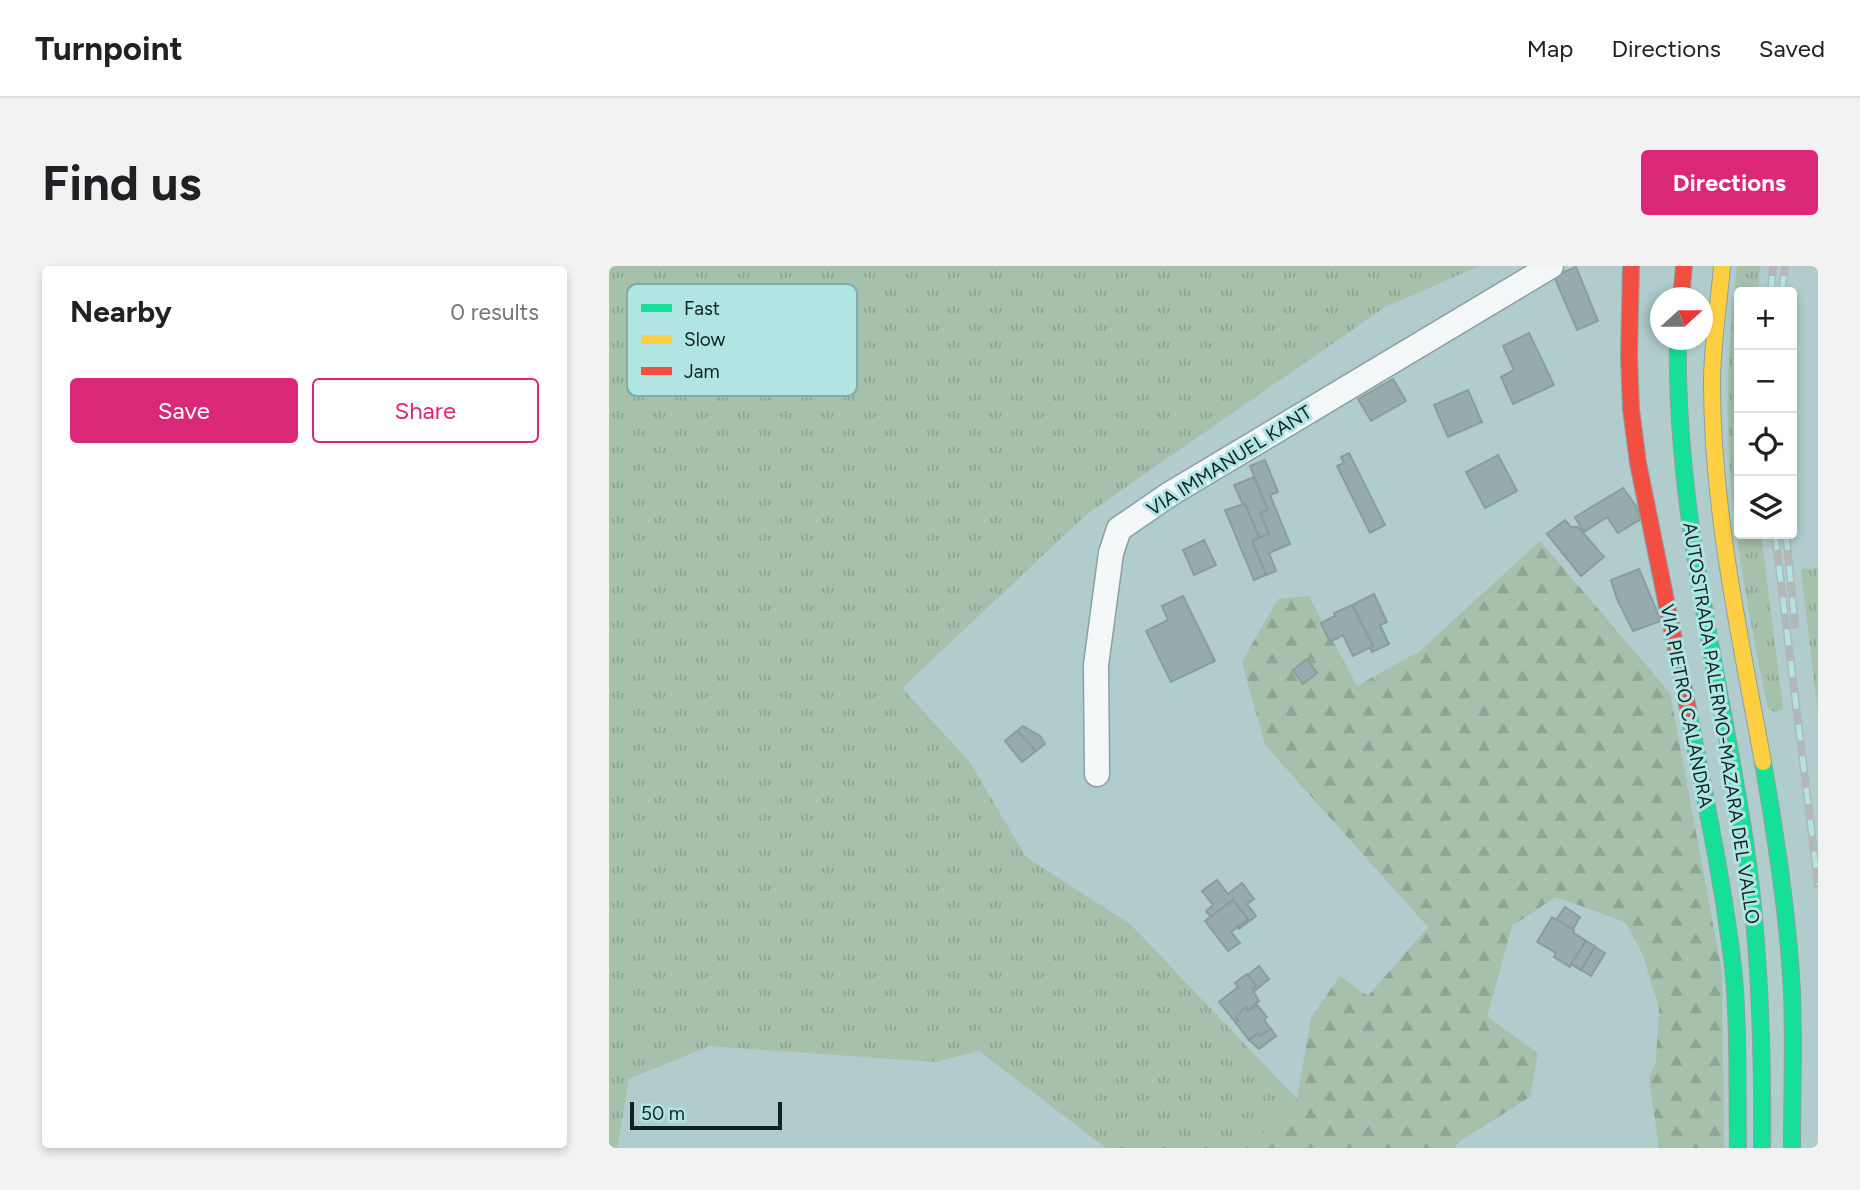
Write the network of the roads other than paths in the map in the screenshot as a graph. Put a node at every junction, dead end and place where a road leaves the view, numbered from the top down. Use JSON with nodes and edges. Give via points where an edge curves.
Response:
{"nodes":[{"id":1,"x":1551,"y":266,"type":"edge"},
{"id":2,"x":1631,"y":266,"type":"edge"},
{"id":3,"x":1684,"y":266,"type":"edge"},
{"id":4,"x":1721,"y":266,"type":"edge"},
{"id":5,"x":1682,"y":287,"type":"edge"},
{"id":6,"x":1678,"y":350,"type":"edge"},
{"id":7,"x":1097,"y":774,"type":"dead end"},
{"id":8,"x":1738,"y":1148,"type":"edge"},
{"id":9,"x":1762,"y":1148,"type":"edge"},
{"id":10,"x":1792,"y":1148,"type":"edge"}],
"edges":[{"from":1,"to":7,"type":"street","name":"VIA IMMANUEL KANT","via":[[1119,529],[1111,553],[1096,666]]},
{"from":2,"to":8,"type":"main road","name":"VIA PIETRO CALANDRA","via":[[1633,422],[1724,897],[1737,1038]]},
{"from":3,"to":5,"type":"main road"},
{"from":4,"to":10,"type":"main road","name":"AUTOSTRADA PALERMO-MAZARA DEL VALLO","via":[[1712,380],[1714,445],[1728,570],[1773,820],[1788,934]]},
{"from":6,"to":9,"type":"main road","name":"AUTOSTRADA PALERMO-MAZARA DEL VALLO","via":[[1679,425],[1691,541],[1744,831],[1756,928],[1763,1031]]}]}
